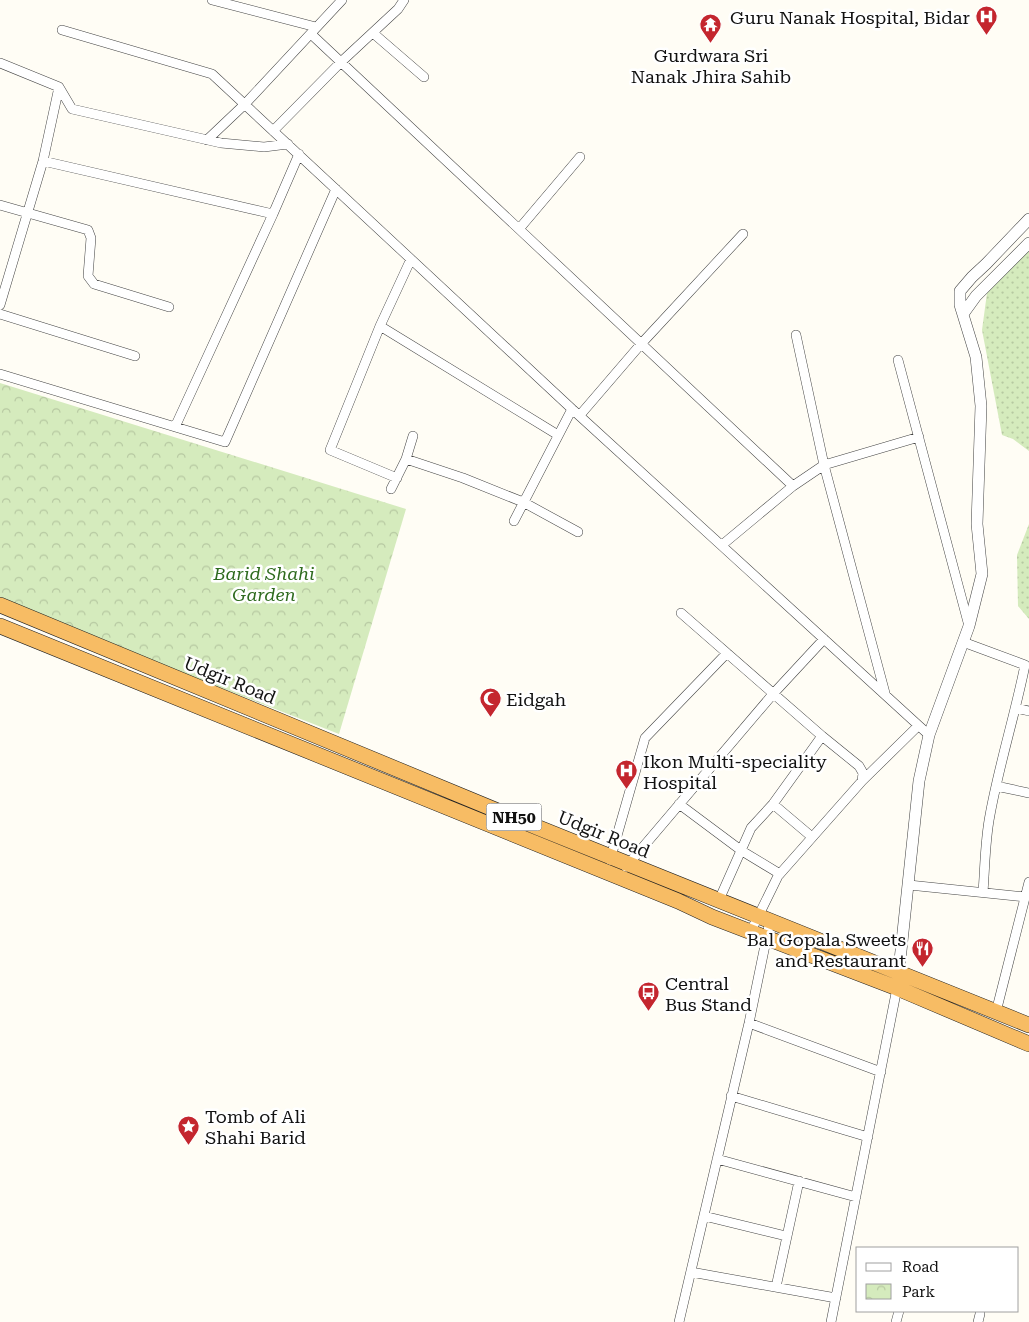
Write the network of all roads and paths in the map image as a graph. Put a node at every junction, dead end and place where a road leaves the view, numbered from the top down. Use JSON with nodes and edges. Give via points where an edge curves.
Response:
{"nodes":[{"id":1,"x":212,"y":0,"type":"edge"},
{"id":2,"x":342,"y":0,"type":"edge"},
{"id":3,"x":404,"y":0,"type":"edge"},
{"id":4,"x":62,"y":30,"type":"dead end"},
{"id":5,"x":314,"y":30,"type":"junction"},
{"id":6,"x":373,"y":33,"type":"junction"},
{"id":7,"x":341,"y":62,"type":"junction"},
{"id":8,"x":0,"y":63,"type":"edge"},
{"id":9,"x":424,"y":77,"type":"dead end"},
{"id":10,"x":59,"y":87,"type":"junction"},
{"id":11,"x":245,"y":104,"type":"junction"},
{"id":12,"x":273,"y":131,"type":"junction"},
{"id":13,"x":207,"y":140,"type":"junction"},
{"id":14,"x":288,"y":144,"type":"junction"},
{"id":15,"x":299,"y":154,"type":"junction"},
{"id":16,"x":580,"y":157,"type":"dead end"},
{"id":17,"x":43,"y":161,"type":"junction"},
{"id":18,"x":336,"y":189,"type":"junction"},
{"id":19,"x":0,"y":205,"type":"edge"},
{"id":20,"x":28,"y":212,"type":"junction"},
{"id":21,"x":273,"y":214,"type":"junction"},
{"id":22,"x":1029,"y":219,"type":"edge"},
{"id":23,"x":520,"y":229,"type":"junction"},
{"id":24,"x":743,"y":234,"type":"dead end"},
{"id":25,"x":1029,"y":243,"type":"edge"},
{"id":26,"x":411,"y":259,"type":"junction"},
{"id":27,"x":0,"y":305,"type":"edge"},
{"id":28,"x":169,"y":307,"type":"dead end"},
{"id":29,"x":0,"y":314,"type":"edge"},
{"id":30,"x":963,"y":314,"type":"junction"},
{"id":31,"x":380,"y":326,"type":"junction"},
{"id":32,"x":796,"y":335,"type":"dead end"},
{"id":33,"x":641,"y":344,"type":"junction"},
{"id":34,"x":135,"y":356,"type":"dead end"},
{"id":35,"x":898,"y":360,"type":"dead end"},
{"id":36,"x":0,"y":374,"type":"edge"},
{"id":37,"x":572,"y":409,"type":"junction"},
{"id":38,"x":580,"y":415,"type":"junction"},
{"id":39,"x":175,"y":427,"type":"junction"},
{"id":40,"x":558,"y":435,"type":"junction"},
{"id":41,"x":413,"y":436,"type":"dead end"},
{"id":42,"x":918,"y":437,"type":"junction"},
{"id":43,"x":406,"y":459,"type":"junction"},
{"id":44,"x":824,"y":466,"type":"junction"},
{"id":45,"x":397,"y":478,"type":"junction"},
{"id":46,"x":793,"y":486,"type":"junction"},
{"id":47,"x":391,"y":489,"type":"dead end"},
{"id":48,"x":524,"y":502,"type":"junction"},
{"id":49,"x":514,"y":522,"type":"dead end"},
{"id":50,"x":578,"y":532,"type":"dead end"},
{"id":51,"x":722,"y":546,"type":"junction"},
{"id":52,"x":0,"y":605,"type":"edge"},
{"id":53,"x":681,"y":613,"type":"dead end"},
{"id":54,"x":0,"y":626,"type":"edge"},
{"id":55,"x":969,"y":626,"type":"junction"},
{"id":56,"x":824,"y":639,"type":"junction"},
{"id":57,"x":963,"y":642,"type":"junction"},
{"id":58,"x":727,"y":653,"type":"junction"},
{"id":59,"x":774,"y":694,"type":"junction"},
{"id":60,"x":885,"y":695,"type":"junction"},
{"id":61,"x":1016,"y":708,"type":"junction"},
{"id":62,"x":1029,"y":711,"type":"edge"},
{"id":63,"x":918,"y":726,"type":"junction"},
{"id":64,"x":929,"y":735,"type":"junction"},
{"id":65,"x":822,"y":736,"type":"junction"},
{"id":66,"x":862,"y":781,"type":"junction"},
{"id":67,"x":996,"y":786,"type":"junction"},
{"id":68,"x":1029,"y":793,"type":"edge"},
{"id":69,"x":679,"y":804,"type":"junction"},
{"id":70,"x":774,"y":804,"type":"junction"},
{"id":71,"x":812,"y":837,"type":"junction"},
{"id":72,"x":742,"y":851,"type":"junction"},
{"id":73,"x":611,"y":856,"type":"junction"},
{"id":74,"x":629,"y":864,"type":"junction"},
{"id":75,"x":780,"y":874,"type":"junction"},
{"id":76,"x":612,"y":875,"type":"junction"},
{"id":77,"x":909,"y":885,"type":"junction"},
{"id":78,"x":1028,"y":889,"type":"edge"},
{"id":79,"x":983,"y":892,"type":"junction"},
{"id":80,"x":719,"y":900,"type":"junction"},
{"id":81,"x":764,"y":918,"type":"junction"},
{"id":82,"x":751,"y":931,"type":"junction"},
{"id":83,"x":767,"y":937,"type":"junction"},
{"id":84,"x":899,"y":972,"type":"junction"},
{"id":85,"x":897,"y":988,"type":"junction"},
{"id":86,"x":996,"y":1012,"type":"junction"},
{"id":87,"x":749,"y":1023,"type":"junction"},
{"id":88,"x":1029,"y":1025,"type":"edge"},
{"id":89,"x":1029,"y":1044,"type":"edge"},
{"id":90,"x":881,"y":1072,"type":"junction"},
{"id":91,"x":731,"y":1096,"type":"junction"},
{"id":92,"x":868,"y":1137,"type":"junction"},
{"id":93,"x":717,"y":1159,"type":"junction"},
{"id":94,"x":799,"y":1181,"type":"junction"},
{"id":95,"x":856,"y":1197,"type":"junction"},
{"id":96,"x":704,"y":1216,"type":"junction"},
{"id":97,"x":786,"y":1236,"type":"junction"},
{"id":98,"x":691,"y":1272,"type":"junction"},
{"id":99,"x":776,"y":1288,"type":"junction"},
{"id":100,"x":836,"y":1298,"type":"junction"},
{"id":101,"x":679,"y":1322,"type":"edge"},
{"id":102,"x":831,"y":1322,"type":"edge"}],
"edges":[{"from":1,"to":5,"type":"street"},
{"from":2,"to":5,"type":"street"},
{"from":3,"to":6,"type":"street"},
{"from":4,"to":11,"type":"street","via":[[212,74]]},
{"from":5,"to":7,"type":"street"},
{"from":5,"to":11,"type":"street"},
{"from":6,"to":7,"type":"street"},
{"from":6,"to":9,"type":"street"},
{"from":7,"to":12,"type":"street"},
{"from":7,"to":23,"type":"street"},
{"from":8,"to":10,"type":"street"},
{"from":10,"to":13,"type":"street","via":[[72,109]]},
{"from":10,"to":17,"type":"street"},
{"from":11,"to":12,"type":"street"},
{"from":11,"to":13,"type":"street"},
{"from":12,"to":14,"type":"street"},
{"from":13,"to":14,"type":"street","via":[[264,147]]},
{"from":14,"to":15,"type":"street"},
{"from":15,"to":18,"type":"street"},
{"from":15,"to":21,"type":"street"},
{"from":16,"to":23,"type":"street"},
{"from":17,"to":20,"type":"street"},
{"from":17,"to":21,"type":"street"},
{"from":18,"to":26,"type":"street"},
{"from":18,"to":39,"type":"street","via":[[225,442]]},
{"from":19,"to":20,"type":"street"},
{"from":20,"to":27,"type":"street"},
{"from":20,"to":28,"type":"street","via":[[88,230],[88,276],[94,284]]},
{"from":21,"to":39,"type":"street"},
{"from":22,"to":30,"type":"street","via":[[960,292]]},
{"from":23,"to":33,"type":"street"},
{"from":24,"to":33,"type":"street"},
{"from":25,"to":30,"type":"street","via":[[976,296]]},
{"from":26,"to":31,"type":"street"},
{"from":26,"to":37,"type":"street"},
{"from":29,"to":34,"type":"street"},
{"from":30,"to":55,"type":"street","via":[[976,357],[981,406],[977,524],[982,574]]},
{"from":31,"to":40,"type":"street"},
{"from":31,"to":45,"type":"street","via":[[330,450]]},
{"from":32,"to":44,"type":"street"},
{"from":33,"to":38,"type":"street"},
{"from":33,"to":46,"type":"street"},
{"from":35,"to":42,"type":"street"},
{"from":36,"to":39,"type":"street"},
{"from":37,"to":38,"type":"street"},
{"from":37,"to":40,"type":"street"},
{"from":38,"to":51,"type":"street"},
{"from":40,"to":48,"type":"street"},
{"from":41,"to":43,"type":"street"},
{"from":42,"to":44,"type":"street"},
{"from":42,"to":55,"type":"street"},
{"from":43,"to":45,"type":"street"},
{"from":43,"to":48,"type":"street"},
{"from":44,"to":46,"type":"street"},
{"from":44,"to":60,"type":"street"},
{"from":45,"to":47,"type":"street"},
{"from":46,"to":51,"type":"street"},
{"from":48,"to":49,"type":"street"},
{"from":48,"to":50,"type":"street"},
{"from":51,"to":56,"type":"street"},
{"from":52,"to":73,"type":"highway","name":"Udgir Road","number":"NH50"},
{"from":53,"to":58,"type":"street"},
{"from":54,"to":76,"type":"highway","name":"Udgir Road","number":"NH50"},
{"from":55,"to":57,"type":"street"},
{"from":56,"to":59,"type":"street"},
{"from":56,"to":60,"type":"street"},
{"from":57,"to":61,"type":"street","via":[[1025,665]]},
{"from":57,"to":64,"type":"street"},
{"from":58,"to":59,"type":"street"},
{"from":58,"to":73,"type":"street","via":[[645,738]]},
{"from":59,"to":65,"type":"street"},
{"from":59,"to":69,"type":"street"},
{"from":60,"to":63,"type":"street"},
{"from":61,"to":62,"type":"street"},
{"from":61,"to":67,"type":"street"},
{"from":63,"to":64,"type":"street"},
{"from":63,"to":66,"type":"street"},
{"from":64,"to":77,"type":"street","via":[[919,781]]},
{"from":65,"to":66,"type":"street","via":[[859,766],[863,773]]},
{"from":65,"to":70,"type":"street"},
{"from":66,"to":71,"type":"street"},
{"from":67,"to":68,"type":"street"},
{"from":67,"to":79,"type":"street"},
{"from":69,"to":72,"type":"street"},
{"from":69,"to":74,"type":"street"},
{"from":70,"to":71,"type":"street"},
{"from":70,"to":72,"type":"street","via":[[752,828]]},
{"from":71,"to":75,"type":"street"},
{"from":72,"to":75,"type":"street"},
{"from":72,"to":80,"type":"street"},
{"from":73,"to":74,"type":"highway","name":"Udgir Road","number":"NH50"},
{"from":73,"to":76,"type":"street"},
{"from":74,"to":76,"type":"street"},
{"from":74,"to":80,"type":"highway","name":"Udgir Road","number":"NH50"},
{"from":75,"to":81,"type":"street"},
{"from":76,"to":82,"type":"highway","name":"Udgir Road","number":"NH50"},
{"from":77,"to":79,"type":"street"},
{"from":77,"to":84,"type":"street"},
{"from":78,"to":79,"type":"street"},
{"from":78,"to":86,"type":"street"},
{"from":80,"to":81,"type":"highway","name":"Udgir Road","number":"NH50"},
{"from":81,"to":82,"type":"street"},
{"from":81,"to":83,"type":"street"},
{"from":81,"to":84,"type":"highway","name":"Udgir Road","number":"NH50"},
{"from":82,"to":83,"type":"highway","name":"Udgir Road","number":"NH50"},
{"from":83,"to":85,"type":"highway","name":"Udgir Road","number":"NH50"},
{"from":83,"to":87,"type":"street"},
{"from":84,"to":85,"type":"street"},
{"from":84,"to":86,"type":"highway","name":"Udgir Road","number":"NH50"},
{"from":85,"to":89,"type":"highway","name":"Udgir Road","number":"NH50"},
{"from":85,"to":90,"type":"street"},
{"from":86,"to":88,"type":"highway","name":"Udgir Road","number":"NH50"},
{"from":87,"to":90,"type":"street"},
{"from":87,"to":91,"type":"street"},
{"from":90,"to":92,"type":"street"},
{"from":91,"to":92,"type":"street"},
{"from":91,"to":93,"type":"street"},
{"from":92,"to":95,"type":"street"},
{"from":93,"to":94,"type":"street"},
{"from":93,"to":96,"type":"street"},
{"from":94,"to":95,"type":"street"},
{"from":94,"to":97,"type":"street"},
{"from":95,"to":100,"type":"street"},
{"from":96,"to":97,"type":"street"},
{"from":96,"to":98,"type":"street"},
{"from":97,"to":99,"type":"street"},
{"from":98,"to":99,"type":"street"},
{"from":98,"to":101,"type":"street"},
{"from":99,"to":100,"type":"street"},
{"from":100,"to":102,"type":"street"}]}
